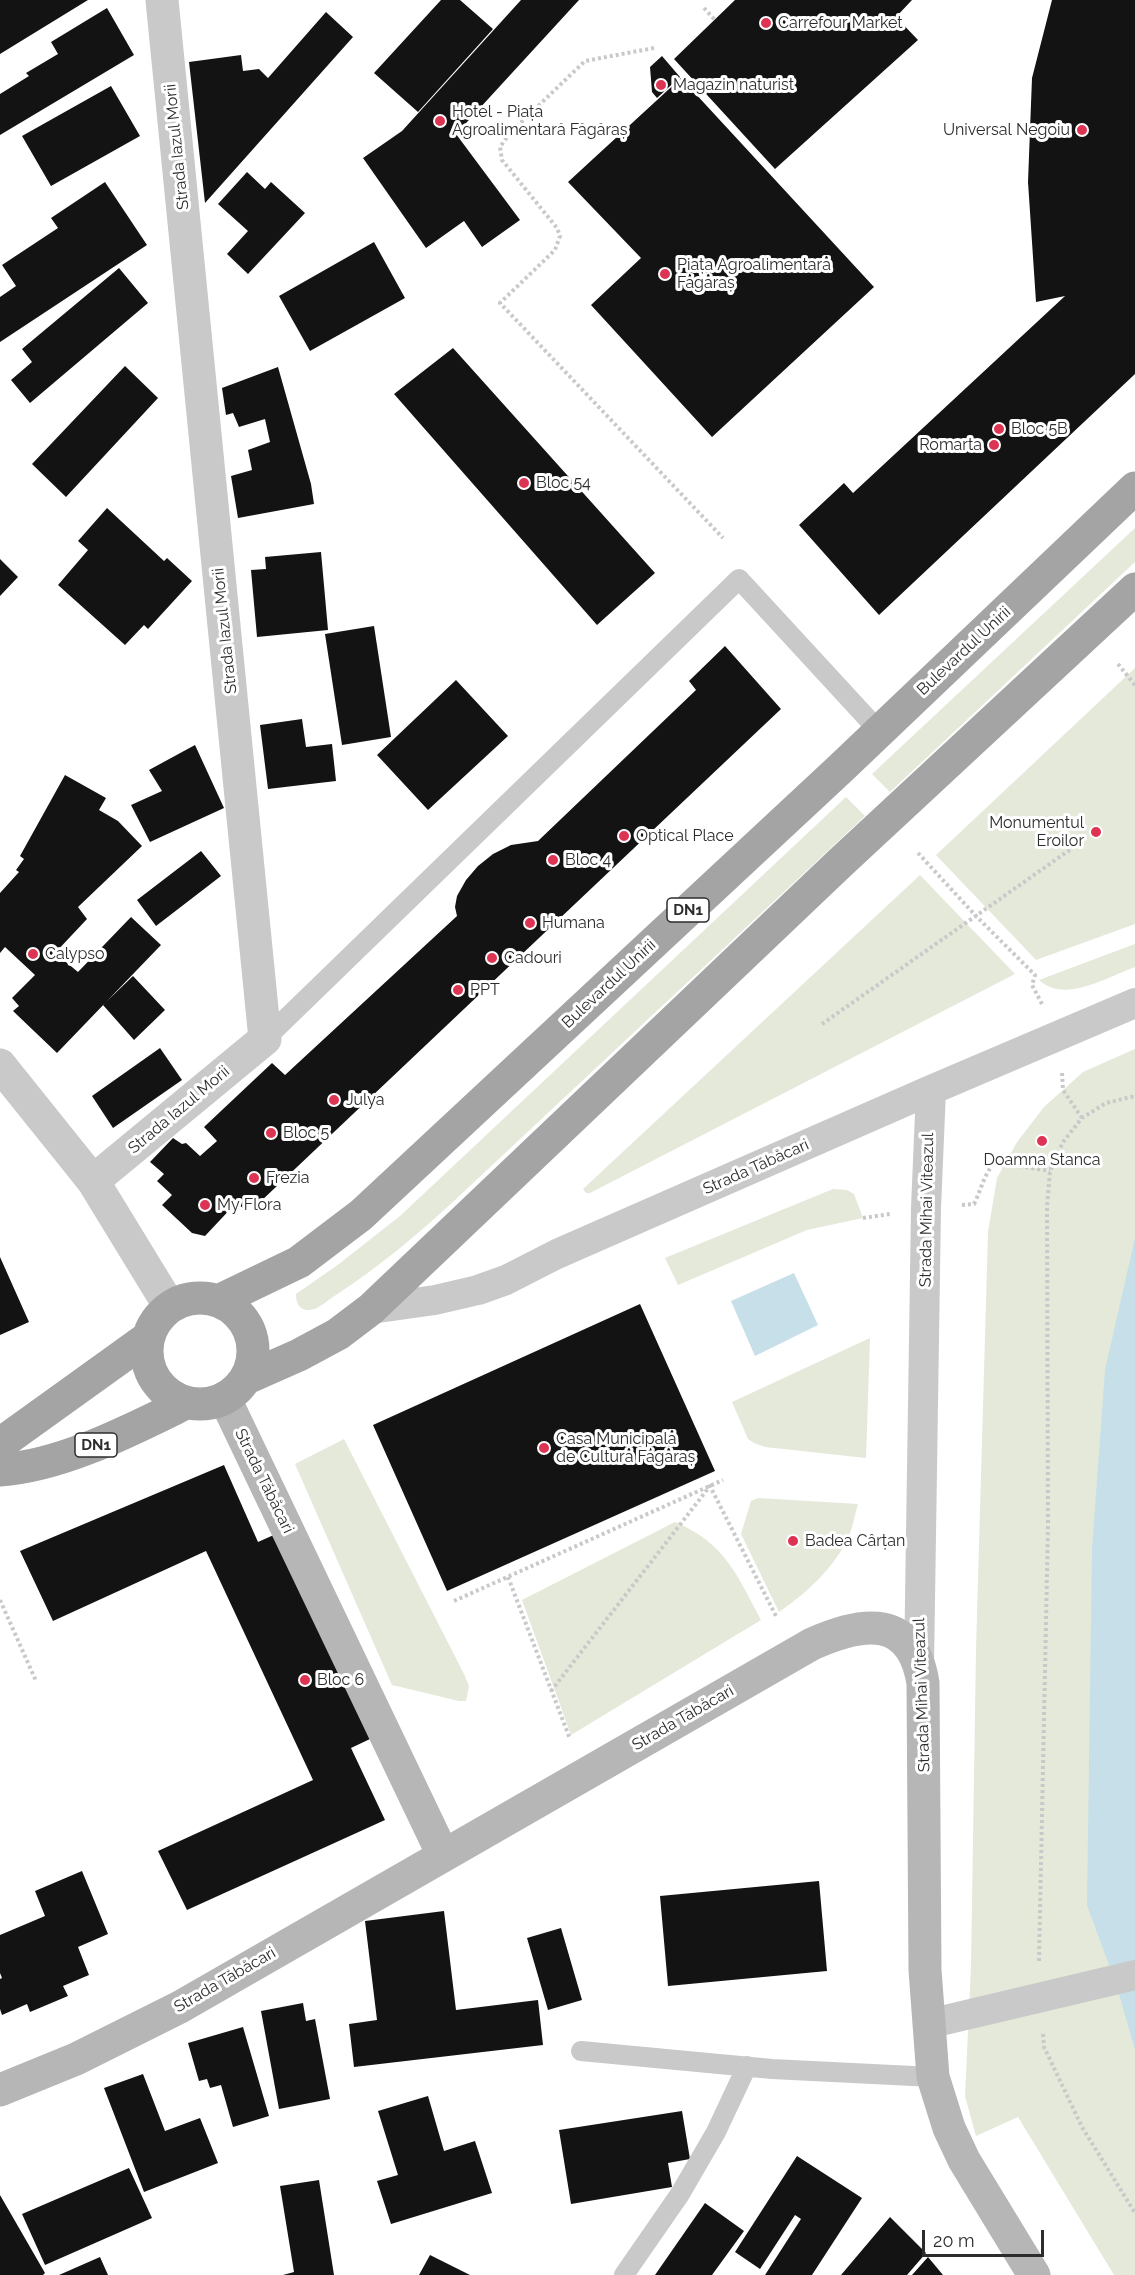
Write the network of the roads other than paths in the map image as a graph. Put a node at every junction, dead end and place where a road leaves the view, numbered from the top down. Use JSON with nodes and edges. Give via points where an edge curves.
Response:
{"nodes":[{"id":1,"x":162,"y":0,"type":"edge"},
{"id":2,"x":1135,"y":488,"type":"edge"},
{"id":3,"x":1135,"y":589,"type":"edge"},
{"id":4,"x":879,"y":731,"type":"junction"},
{"id":5,"x":1135,"y":1004,"type":"edge"},
{"id":6,"x":265,"y":1039,"type":"junction"},
{"id":7,"x":0,"y":1065,"type":"edge"},
{"id":8,"x":931,"y":1090,"type":"junction"},
{"id":9,"x":93,"y":1181,"type":"junction"},
{"id":10,"x":218,"y":1301,"type":"junction"},
{"id":11,"x":170,"y":1307,"type":"junction"},
{"id":12,"x":371,"y":1309,"type":"junction"},
{"id":13,"x":149,"y":1337,"type":"junction"},
{"id":14,"x":236,"y":1388,"type":"junction"},
{"id":15,"x":186,"y":1403,"type":"junction"},
{"id":16,"x":0,"y":1444,"type":"edge"},
{"id":17,"x":0,"y":1470,"type":"edge"},
{"id":18,"x":919,"y":1665,"type":"junction"},
{"id":19,"x":443,"y":1855,"type":"junction"},
{"id":20,"x":1135,"y":1976,"type":"edge"},
{"id":21,"x":928,"y":2024,"type":"junction"},
{"id":22,"x":581,"y":2051,"type":"dead end"},
{"id":23,"x":747,"y":2066,"type":"junction"},
{"id":24,"x":933,"y":2077,"type":"junction"},
{"id":25,"x":0,"y":2090,"type":"edge"},
{"id":26,"x":624,"y":2275,"type":"edge"},
{"id":27,"x":1034,"y":2275,"type":"edge"}],
"edges":[{"from":1,"to":6,"type":"street","name":"Strada Iazul Morii"},
{"from":2,"to":4,"type":"main road","name":"Bulevardul Unirii","number":"DN1"},
{"from":3,"to":12,"type":"main road","number":"DN1"},
{"from":4,"to":6,"type":"lane","via":[[739,579]]},
{"from":4,"to":10,"type":"main road","name":"Bulevardul Unirii","number":"DN1","via":[[361,1215],[299,1262]]},
{"from":5,"to":8,"type":"street","name":"Strada Tăbăcari"},
{"from":6,"to":9,"type":"street","name":"Strada Iazul Morii"},
{"from":7,"to":9,"type":"street"},
{"from":8,"to":12,"type":"street","name":"Strada Tăbăcari","via":[[506,1280],[456,1296]]},
{"from":8,"to":18,"type":"street","name":"Strada Mihai Viteazul"},
{"from":9,"to":11,"type":"street"},
{"from":10,"to":11,"type":"main road","number":"DN1","via":[[184,1300]]},
{"from":10,"to":14,"type":"main road","via":[[234,1309],[252,1335],[253,1364]]},
{"from":11,"to":13,"type":"main road","via":[[156,1321]]},
{"from":12,"to":14,"type":"main road","number":"DN1","via":[[338,1334]]},
{"from":13,"to":15,"type":"main road","via":[[150,1371],[172,1398]]},
{"from":13,"to":16,"type":"main road"},
{"from":14,"to":15,"type":"main road","number":"DN1","via":[[214,1403]]},
{"from":14,"to":19,"type":"main road","name":"Strada Tăbăcari"},
{"from":15,"to":17,"type":"main road","number":"DN1","via":[[88,1448]]},
{"from":18,"to":19,"type":"main road","name":"Strada Tăbăcari","via":[[909,1645],[891,1631],[869,1627],[838,1632]]},
{"from":18,"to":21,"type":"main road","name":"Strada Mihai Viteazul","via":[[924,1703]]},
{"from":19,"to":25,"type":"main road","name":"Strada Tăbăcari","via":[[180,2007],[76,2059]]},
{"from":20,"to":21,"type":"street"},
{"from":21,"to":24,"type":"main road","name":"Strada Mihai Viteazul"},
{"from":22,"to":23,"type":"lane"},
{"from":23,"to":24,"type":"lane"},
{"from":23,"to":26,"type":"lane","via":[[716,2132],[680,2194]]},
{"from":24,"to":27,"type":"main road","name":"Strada Mihai Viteazul","via":[[964,2160]]}]}
